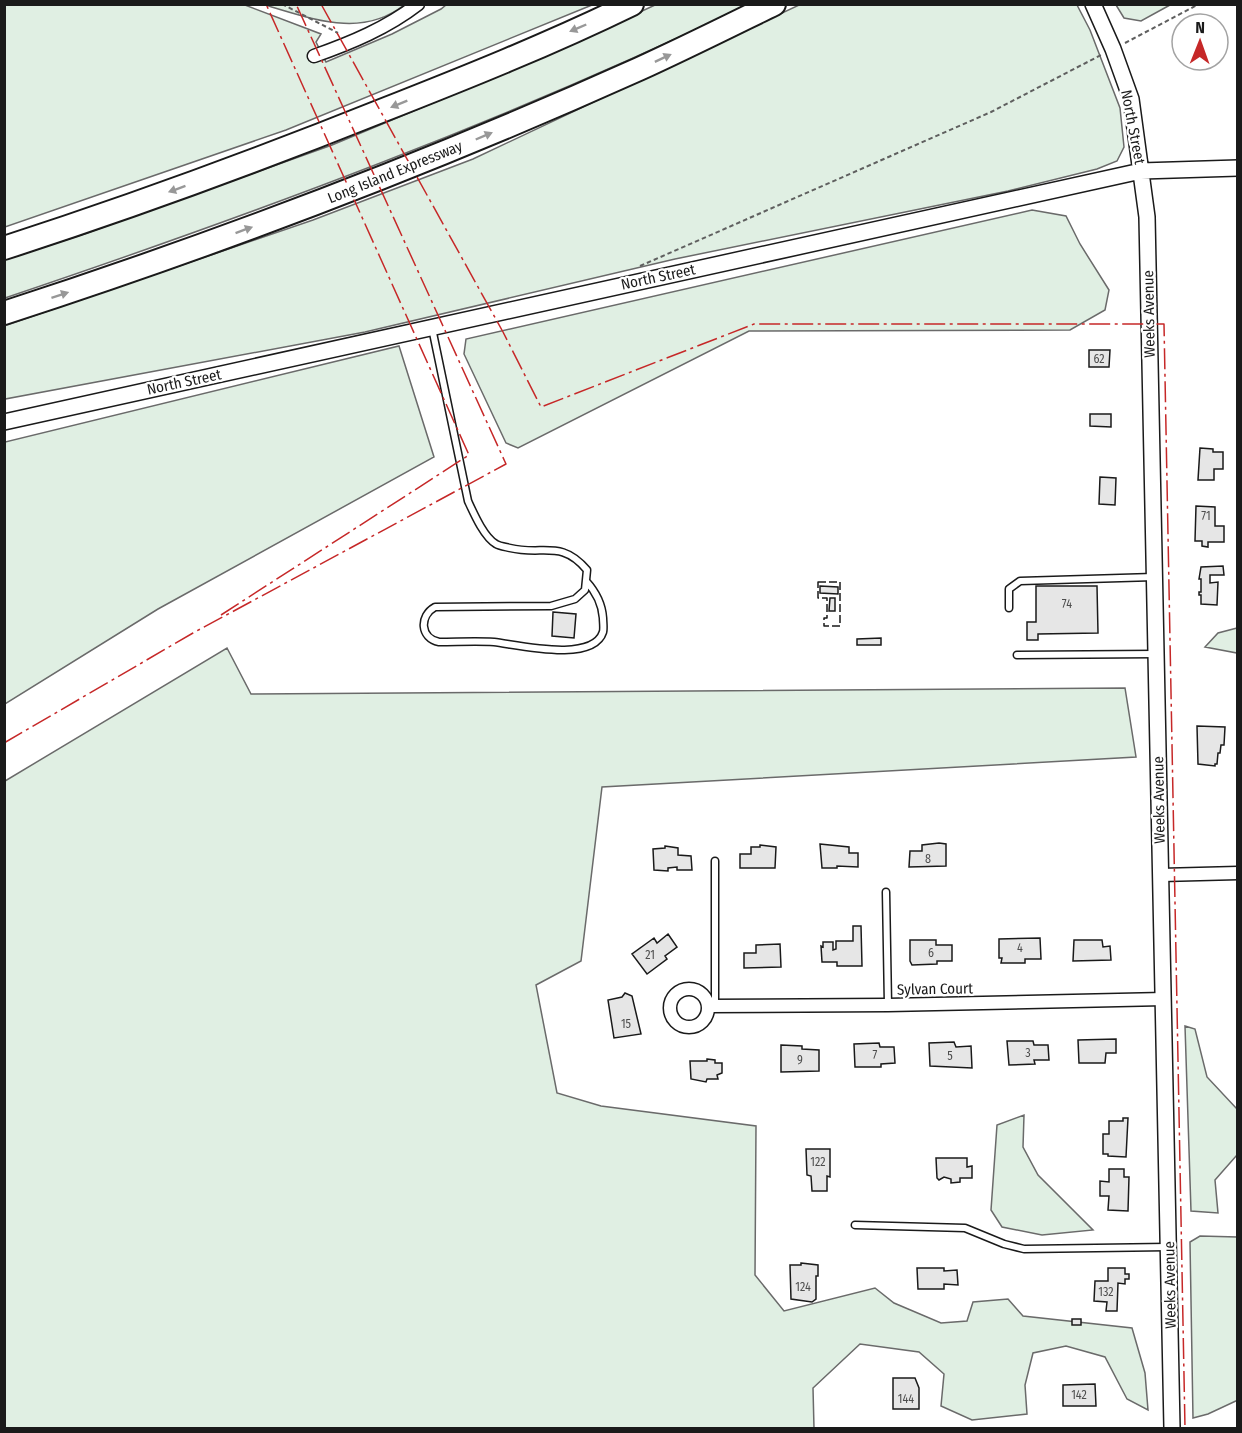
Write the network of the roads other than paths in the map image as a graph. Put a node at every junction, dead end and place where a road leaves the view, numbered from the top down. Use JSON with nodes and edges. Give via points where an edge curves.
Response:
{"nodes":[{"id":1,"x":418,"y":4,"type":"edge"},
{"id":2,"x":632,"y":4,"type":"edge"},
{"id":3,"x":774,"y":4,"type":"edge"},
{"id":4,"x":1093,"y":4,"type":"edge"},
{"id":5,"x":314,"y":56,"type":"dead end"},
{"id":6,"x":1238,"y":168,"type":"edge"},
{"id":7,"x":1142,"y":171,"type":"junction"},
{"id":8,"x":4,"y":248,"type":"edge"},
{"id":9,"x":4,"y":313,"type":"edge"},
{"id":10,"x":432,"y":327,"type":"junction"},
{"id":11,"x":4,"y":422,"type":"edge"},
{"id":12,"x":1155,"y":577,"type":"junction"},
{"id":13,"x":586,"y":581,"type":"junction"},
{"id":14,"x":1009,"y":608,"type":"dead end"},
{"id":15,"x":1156,"y":654,"type":"junction"},
{"id":16,"x":1017,"y":655,"type":"dead end"},
{"id":17,"x":715,"y":861,"type":"dead end"},
{"id":18,"x":1238,"y":873,"type":"edge"},
{"id":19,"x":1161,"y":875,"type":"junction"},
{"id":20,"x":886,"y":892,"type":"dead end"},
{"id":21,"x":1164,"y":999,"type":"junction"},
{"id":22,"x":888,"y":1005,"type":"junction"},
{"id":23,"x":711,"y":1006,"type":"joint"},
{"id":24,"x":855,"y":1225,"type":"dead end"},
{"id":25,"x":1169,"y":1247,"type":"junction"},
{"id":26,"x":1172,"y":1428,"type":"edge"}],
"edges":[{"from":1,"to":5,"type":"street","via":[[354,41]]},
{"from":2,"to":8,"type":"highway","one_way":true,"via":[[442,87],[268,156]]},
{"from":9,"to":3,"type":"highway","name":"Long Island Expressway","one_way":true,"via":[[278,218],[466,143],[639,69]]},
{"from":4,"to":7,"type":"street","name":"North Street","via":[[1131,99]]},
{"from":6,"to":7,"type":"street"},
{"from":7,"to":10,"type":"street","name":"North Street"},
{"from":7,"to":12,"type":"street","name":"Weeks Avenue","via":[[1147,217]]},
{"from":10,"to":11,"type":"street","name":"North Street"},
{"from":10,"to":13,"type":"lane","via":[[468,501],[482,527],[496,544],[519,550],[566,552],[576,557],[587,570]]},
{"from":12,"to":14,"type":"lane","via":[[1020,580],[1009,589]]},
{"from":12,"to":15,"type":"street","name":"Weeks Avenue"},
{"from":13,"to":13,"type":"lane","via":[[585,590],[575,599],[551,606],[435,607],[424,617],[426,635],[439,642],[492,642],[556,650],[583,648],[597,641],[604,631],[602,607]]},
{"from":15,"to":16,"type":"lane"},
{"from":15,"to":19,"type":"street","name":"Weeks Avenue"},
{"from":17,"to":23,"type":"lane"},
{"from":18,"to":19,"type":"street"},
{"from":19,"to":21,"type":"street","name":"Weeks Avenue"},
{"from":20,"to":22,"type":"lane"},
{"from":21,"to":22,"type":"street","name":"Sylvan Court"},
{"from":21,"to":25,"type":"street","name":"Weeks Avenue"},
{"from":22,"to":23,"type":"street","name":"Sylvan Court"},
{"from":24,"to":25,"type":"lane","via":[[965,1228],[1024,1249]]},
{"from":25,"to":26,"type":"street","name":"Weeks Avenue"}]}
